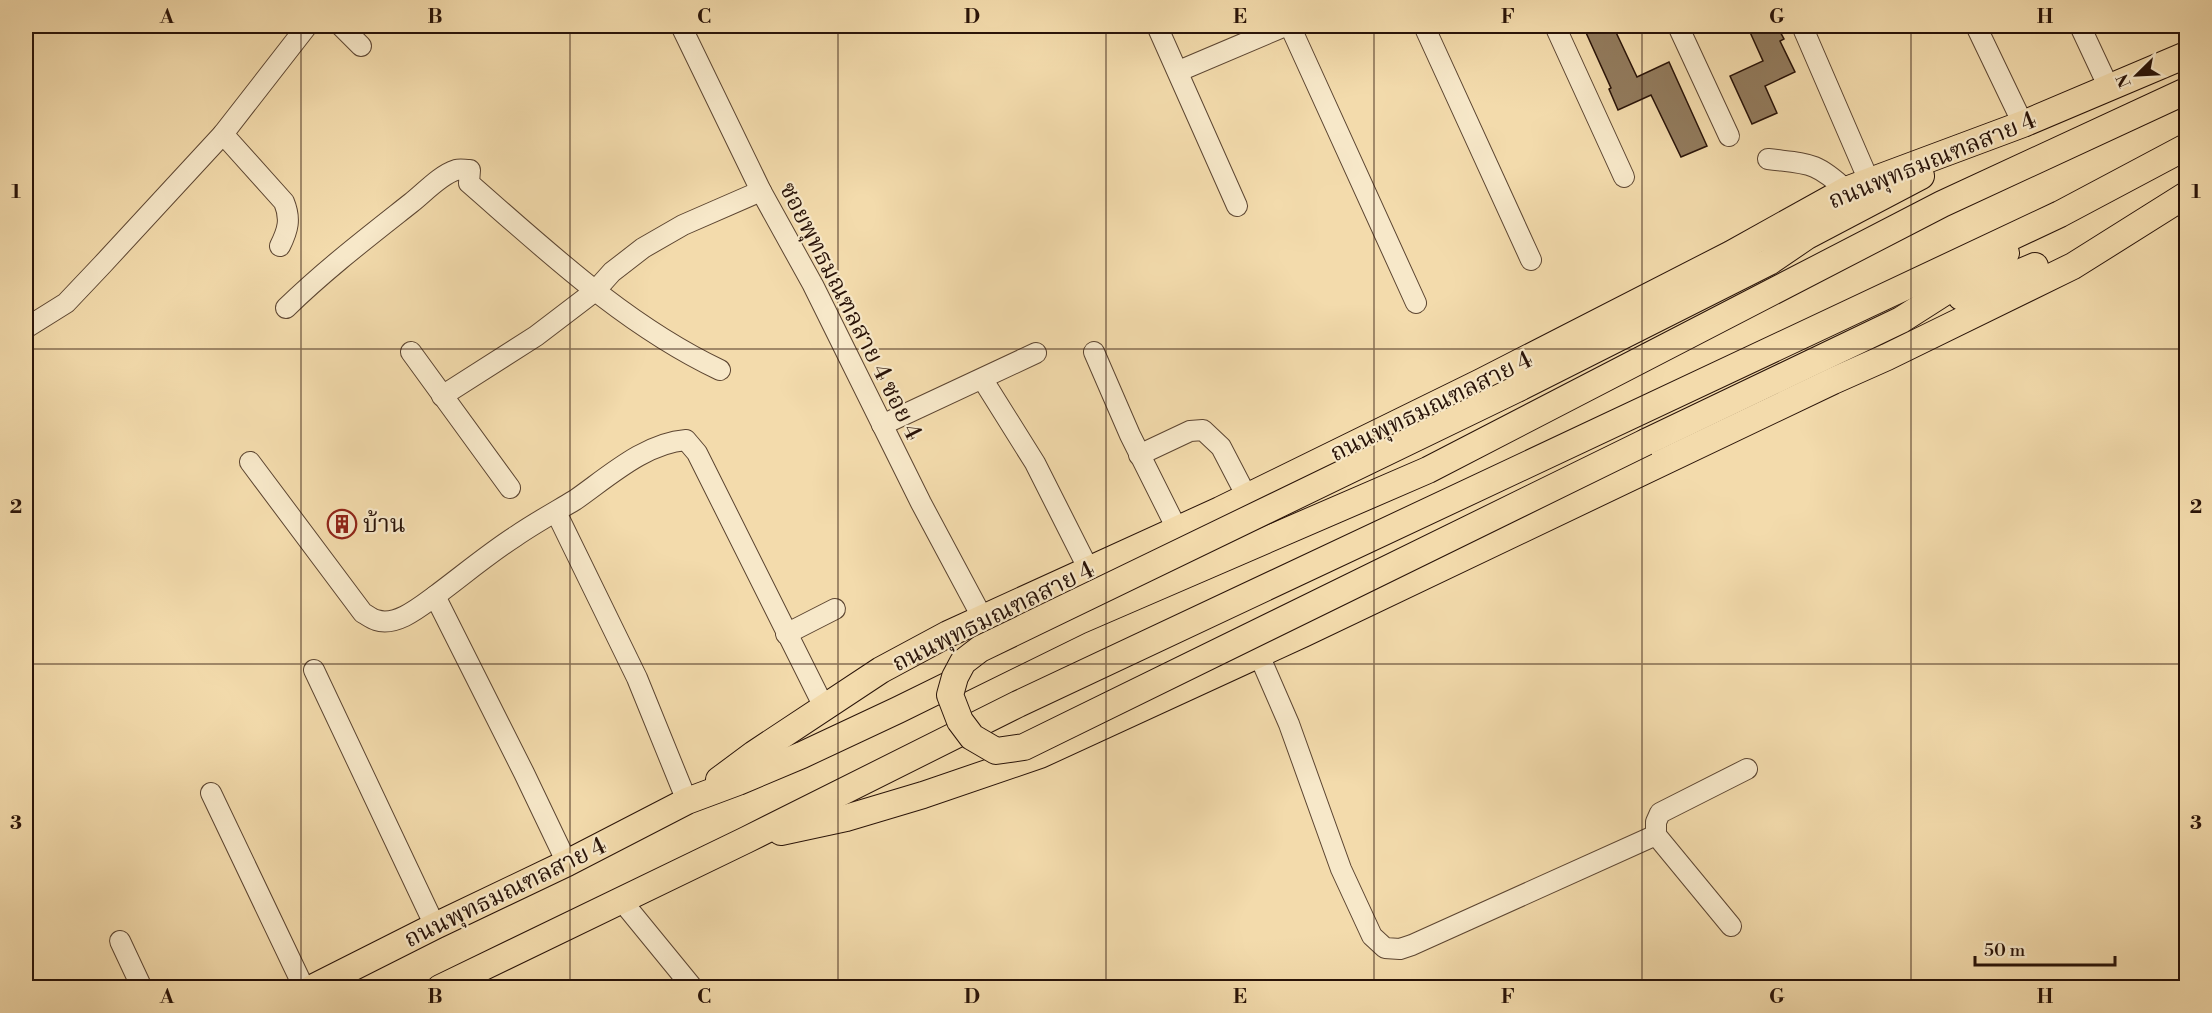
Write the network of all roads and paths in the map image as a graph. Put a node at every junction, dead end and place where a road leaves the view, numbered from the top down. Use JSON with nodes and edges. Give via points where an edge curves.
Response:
{"nodes":[{"id":1,"x":307,"y":26,"type":"edge"},
{"id":2,"x":341,"y":26,"type":"edge"},
{"id":3,"x":681,"y":26,"type":"edge"},
{"id":4,"x":1157,"y":26,"type":"edge"},
{"id":5,"x":1285,"y":26,"type":"edge"},
{"id":6,"x":1290,"y":26,"type":"edge"},
{"id":7,"x":1424,"y":26,"type":"edge"},
{"id":8,"x":1556,"y":26,"type":"edge"},
{"id":9,"x":1678,"y":26,"type":"edge"},
{"id":10,"x":1802,"y":26,"type":"edge"},
{"id":11,"x":1976,"y":26,"type":"edge"},
{"id":12,"x":2080,"y":26,"type":"edge"},
{"id":13,"x":361,"y":46,"type":"dead end"},
{"id":14,"x":2187,"y":55,"type":"edge"},
{"id":15,"x":1179,"y":71,"type":"junction"},
{"id":16,"x":2109,"y":88,"type":"junction"},
{"id":17,"x":2187,"y":91,"type":"edge"},
{"id":18,"x":2023,"y":124,"type":"junction"},
{"id":19,"x":223,"y":134,"type":"junction"},
{"id":20,"x":1729,"y":136,"type":"dead end"},
{"id":21,"x":1989,"y":136,"type":"junction"},
{"id":22,"x":2187,"y":147,"type":"edge"},
{"id":23,"x":1768,"y":159,"type":"dead end"},
{"id":24,"x":1624,"y":177,"type":"dead end"},
{"id":25,"x":1857,"y":185,"type":"junction"},
{"id":26,"x":761,"y":191,"type":"junction"},
{"id":27,"x":2187,"y":195,"type":"edge"},
{"id":28,"x":1941,"y":204,"type":"junction"},
{"id":29,"x":1237,"y":206,"type":"dead end"},
{"id":30,"x":2060,"y":214,"type":"junction"},
{"id":31,"x":2154,"y":214,"type":"junction"},
{"id":32,"x":280,"y":246,"type":"dead end"},
{"id":33,"x":1532,"y":260,"type":"dead end"},
{"id":34,"x":1769,"y":262,"type":"junction"},
{"id":35,"x":595,"y":291,"type":"junction"},
{"id":36,"x":1416,"y":303,"type":"dead end"},
{"id":37,"x":286,"y":308,"type":"dead end"},
{"id":38,"x":1900,"y":320,"type":"junction"},
{"id":39,"x":26,"y":328,"type":"edge"},
{"id":40,"x":411,"y":352,"type":"dead end"},
{"id":41,"x":1094,"y":352,"type":"dead end"},
{"id":42,"x":1036,"y":353,"type":"dead end"},
{"id":43,"x":720,"y":370,"type":"dead end"},
{"id":44,"x":983,"y":380,"type":"junction"},
{"id":45,"x":442,"y":396,"type":"junction"},
{"id":46,"x":882,"y":425,"type":"junction"},
{"id":47,"x":1140,"y":455,"type":"junction"},
{"id":48,"x":250,"y":462,"type":"dead end"},
{"id":49,"x":510,"y":488,"type":"dead end"},
{"id":50,"x":1247,"y":496,"type":"junction"},
{"id":51,"x":556,"y":512,"type":"junction"},
{"id":52,"x":1177,"y":529,"type":"junction"},
{"id":53,"x":1089,"y":570,"type":"junction"},
{"id":54,"x":435,"y":596,"type":"junction"},
{"id":55,"x":835,"y":609,"type":"dead end"},
{"id":56,"x":982,"y":617,"type":"junction"},
{"id":57,"x":786,"y":634,"type":"junction"},
{"id":58,"x":1259,"y":654,"type":"junction"},
{"id":59,"x":314,"y":670,"type":"dead end"},
{"id":60,"x":824,"y":707,"type":"junction"},
{"id":61,"x":1747,"y":769,"type":"dead end"},
{"id":62,"x":211,"y":793,"type":"dead end"},
{"id":63,"x":692,"y":799,"type":"junction"},
{"id":64,"x":1656,"y":835,"type":"junction"},
{"id":65,"x":746,"y":840,"type":"junction"},
{"id":66,"x":567,"y":863,"type":"junction"},
{"id":67,"x":621,"y":900,"type":"junction"},
{"id":68,"x":435,"y":926,"type":"junction"},
{"id":69,"x":1731,"y":926,"type":"dead end"},
{"id":70,"x":120,"y":941,"type":"dead end"},
{"id":71,"x":142,"y":987,"type":"edge"},
{"id":72,"x":304,"y":987,"type":"edge"},
{"id":73,"x":312,"y":987,"type":"edge"},
{"id":74,"x":440,"y":987,"type":"edge"},
{"id":75,"x":693,"y":987,"type":"edge"}],
"edges":[{"from":1,"to":19,"type":"street"},
{"from":2,"to":13,"type":"street"},
{"from":3,"to":26,"type":"street","name":"ซอยพุทธมณฑลสาย 4 ซอย 4"},
{"from":4,"to":15,"type":"street"},
{"from":5,"to":15,"type":"street"},
{"from":6,"to":36,"type":"street"},
{"from":7,"to":33,"type":"street"},
{"from":8,"to":24,"type":"street"},
{"from":9,"to":20,"type":"street"},
{"from":10,"to":25,"type":"street"},
{"from":11,"to":18,"type":"street"},
{"from":12,"to":16,"type":"street"},
{"from":14,"to":16,"type":"main road","name":"ถนนพุทธมณฑลสาย 4"},
{"from":15,"to":29,"type":"street"},
{"from":16,"to":18,"type":"main road","name":"ถนนพุทธมณฑลสาย 4"},
{"from":17,"to":28,"type":"main road","name":"ถนนพุทธมณฑลสาย 4"},
{"from":18,"to":21,"type":"main road","name":"ถนนพุทธมณฑลสาย 4"},
{"from":19,"to":32,"type":"street","via":[[284,202],[289,214]]},
{"from":19,"to":39,"type":"street","via":[[66,303]]},
{"from":21,"to":25,"type":"main road","name":"ถนนพุทธมณฑลสาย 4"},
{"from":21,"to":34,"type":"main road","via":[[1807,236]]},
{"from":22,"to":30,"type":"main road"},
{"from":23,"to":25,"type":"street","via":[[1811,165]]},
{"from":25,"to":50,"type":"main road","name":"ถนนพุทธมณฑลสาย 4","via":[[1481,382]]},
{"from":26,"to":35,"type":"street","via":[[683,225],[643,248]]},
{"from":26,"to":46,"type":"street","name":"ซอยพุทธมณฑลสาย 4 ซอย 4","via":[[813,285]]},
{"from":27,"to":31,"type":"main road"},
{"from":28,"to":34,"type":"main road"},
{"from":28,"to":63,"type":"main road","name":"ถนนพุทธมณฑลสาย 4","via":[[1428,470],[1079,621],[813,750]]},
{"from":30,"to":38,"type":"main road","via":[[1988,266]]},
{"from":30,"to":65,"type":"main road","via":[[1018,704]]},
{"from":31,"to":38,"type":"main road","via":[[1996,284]]},
{"from":31,"to":58,"type":"main road","via":[[2063,271]]},
{"from":34,"to":38,"type":"main road","bridge":true,"via":[[1519,388],[980,649],[963,662],[950,695],[960,721],[972,737],[996,751],[1024,747]]},
{"from":35,"to":37,"type":"street","via":[[469,183],[470,171],[461,169],[440,180],[375,231]]},
{"from":35,"to":43,"type":"street","via":[[686,354]]},
{"from":35,"to":45,"type":"street","via":[[536,336]]},
{"from":40,"to":45,"type":"street"},
{"from":41,"to":47,"type":"street"},
{"from":42,"to":44,"type":"street"},
{"from":44,"to":46,"type":"street"},
{"from":44,"to":53,"type":"street","via":[[1035,463]]},
{"from":45,"to":49,"type":"street"},
{"from":46,"to":56,"type":"street","name":"ซอยพุทธมณฑลสาย 4 ซอย 4"},
{"from":47,"to":50,"type":"street","via":[[1190,431],[1203,430],[1221,447]]},
{"from":47,"to":52,"type":"street"},
{"from":48,"to":54,"type":"street","via":[[363,613],[377,621],[387,621],[402,617]]},
{"from":50,"to":52,"type":"main road","name":"ถนนพุทธมณฑลสาย 4"},
{"from":51,"to":54,"type":"street","via":[[517,535]]},
{"from":51,"to":57,"type":"street","via":[[634,459],[660,445],[686,440],[697,453]]},
{"from":51,"to":63,"type":"street"},
{"from":52,"to":53,"type":"main road","name":"ถนนพุทธมณฑลสาย 4"},
{"from":53,"to":56,"type":"main road","name":"ถนนพุทธมณฑลสาย 4"},
{"from":54,"to":66,"type":"street"},
{"from":55,"to":57,"type":"street"},
{"from":56,"to":60,"type":"main road","name":"ถนนพุทธมณฑลสาย 4","via":[[881,670]]},
{"from":57,"to":60,"type":"street"},
{"from":58,"to":64,"type":"street","via":[[1289,724],[1341,869],[1372,936],[1385,948],[1412,945]]},
{"from":58,"to":65,"type":"main road","via":[[1041,755],[846,818]]},
{"from":59,"to":68,"type":"street"},
{"from":60,"to":63,"type":"main road","name":"ถนนพุทธมณฑลสาย 4"},
{"from":61,"to":64,"type":"street","via":[[1660,813]]},
{"from":62,"to":72,"type":"street"},
{"from":63,"to":66,"type":"main road","name":"ถนนพุทธมณฑลสาย 4"},
{"from":64,"to":69,"type":"street"},
{"from":65,"to":67,"type":"main road"},
{"from":66,"to":68,"type":"main road","name":"ถนนพุทธมณฑลสาย 4"},
{"from":67,"to":74,"type":"main road"},
{"from":67,"to":75,"type":"street"},
{"from":68,"to":73,"type":"main road","name":"ถนนพุทธมณฑลสาย 4"},
{"from":70,"to":71,"type":"street"}]}
